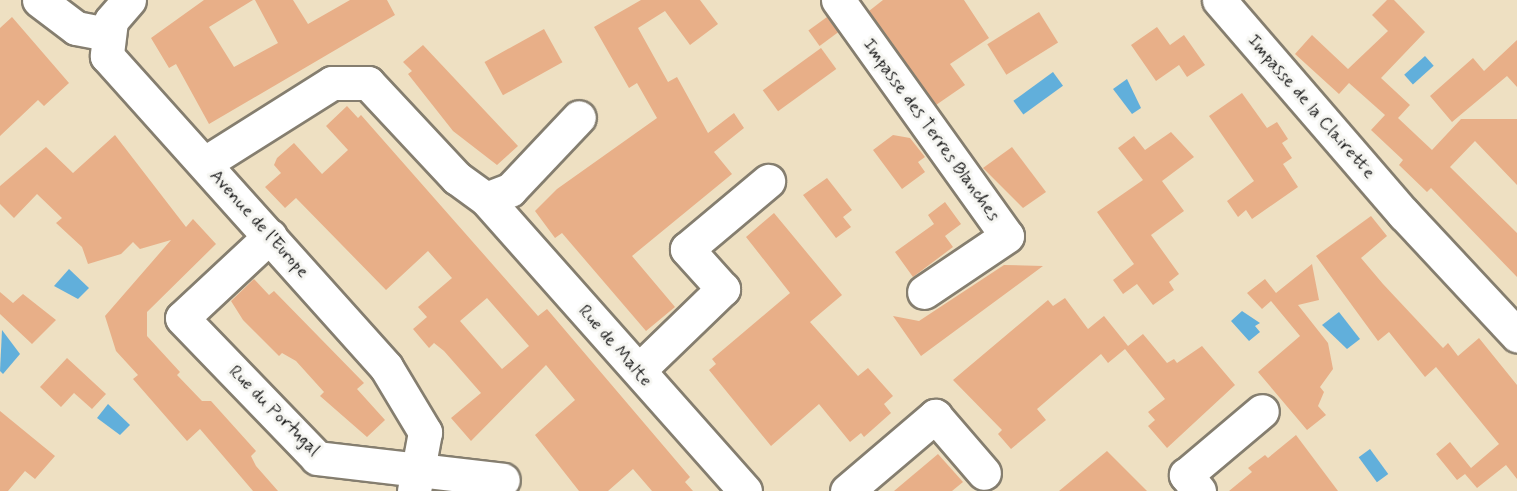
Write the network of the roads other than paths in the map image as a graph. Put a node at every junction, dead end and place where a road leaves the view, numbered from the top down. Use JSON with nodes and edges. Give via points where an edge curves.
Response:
{"nodes":[{"id":1,"x":39,"y":0,"type":"edge"},
{"id":2,"x":129,"y":0,"type":"edge"},
{"id":3,"x":838,"y":0,"type":"edge"},
{"id":4,"x":1219,"y":0,"type":"edge"},
{"id":5,"x":106,"y":34,"type":"junction"},
{"id":6,"x":579,"y":117,"type":"dead end"},
{"id":7,"x":205,"y":163,"type":"junction"},
{"id":8,"x":768,"y":181,"type":"dead end"},
{"id":9,"x":486,"y":199,"type":"junction"},
{"id":10,"x":270,"y":236,"type":"junction"},
{"id":11,"x":924,"y":292,"type":"dead end"},
{"id":12,"x":1517,"y":335,"type":"edge"},
{"id":13,"x":639,"y":370,"type":"junction"},
{"id":14,"x":1262,"y":411,"type":"dead end"},
{"id":15,"x":984,"y":473,"type":"dead end"},
{"id":16,"x":417,"y":480,"type":"edge"},
{"id":17,"x":503,"y":480,"type":"dead end"},
{"id":18,"x":745,"y":491,"type":"edge"},
{"id":19,"x":847,"y":491,"type":"edge"},
{"id":20,"x":1199,"y":491,"type":"edge"}],
"edges":[{"from":1,"to":5,"type":"street","via":[[76,28]]},
{"from":2,"to":5,"type":"street"},
{"from":3,"to":11,"type":"street","name":"Impasse des Terres Blanches","via":[[1007,236]]},
{"from":4,"to":12,"type":"street","name":"Impasse de la Clairette","via":[[1404,214]]},
{"from":5,"to":7,"type":"street","name":"Avenue de l'Europe","via":[[107,56],[117,70]]},
{"from":6,"to":9,"type":"street","via":[[510,190]]},
{"from":7,"to":9,"type":"street","name":"Rue de Malte","via":[[332,83],[368,83],[457,178]]},
{"from":7,"to":10,"type":"street","name":"Avenue de l'Europe"},
{"from":8,"to":13,"type":"street","via":[[687,249],[723,289]]},
{"from":9,"to":13,"type":"street","name":"Rue de Malte"},
{"from":10,"to":16,"type":"street","name":"Avenue de l'Europe","via":[[386,367],[425,432]]},
{"from":10,"to":16,"type":"street","name":"Rue du Portugal","via":[[182,318],[317,458]]},
{"from":13,"to":18,"type":"street","name":"Rue de Malte"},
{"from":14,"to":20,"type":"street","via":[[1186,475]]},
{"from":15,"to":19,"type":"street","via":[[935,416]]},
{"from":16,"to":17,"type":"street","name":"Rue du Portugal"}]}
